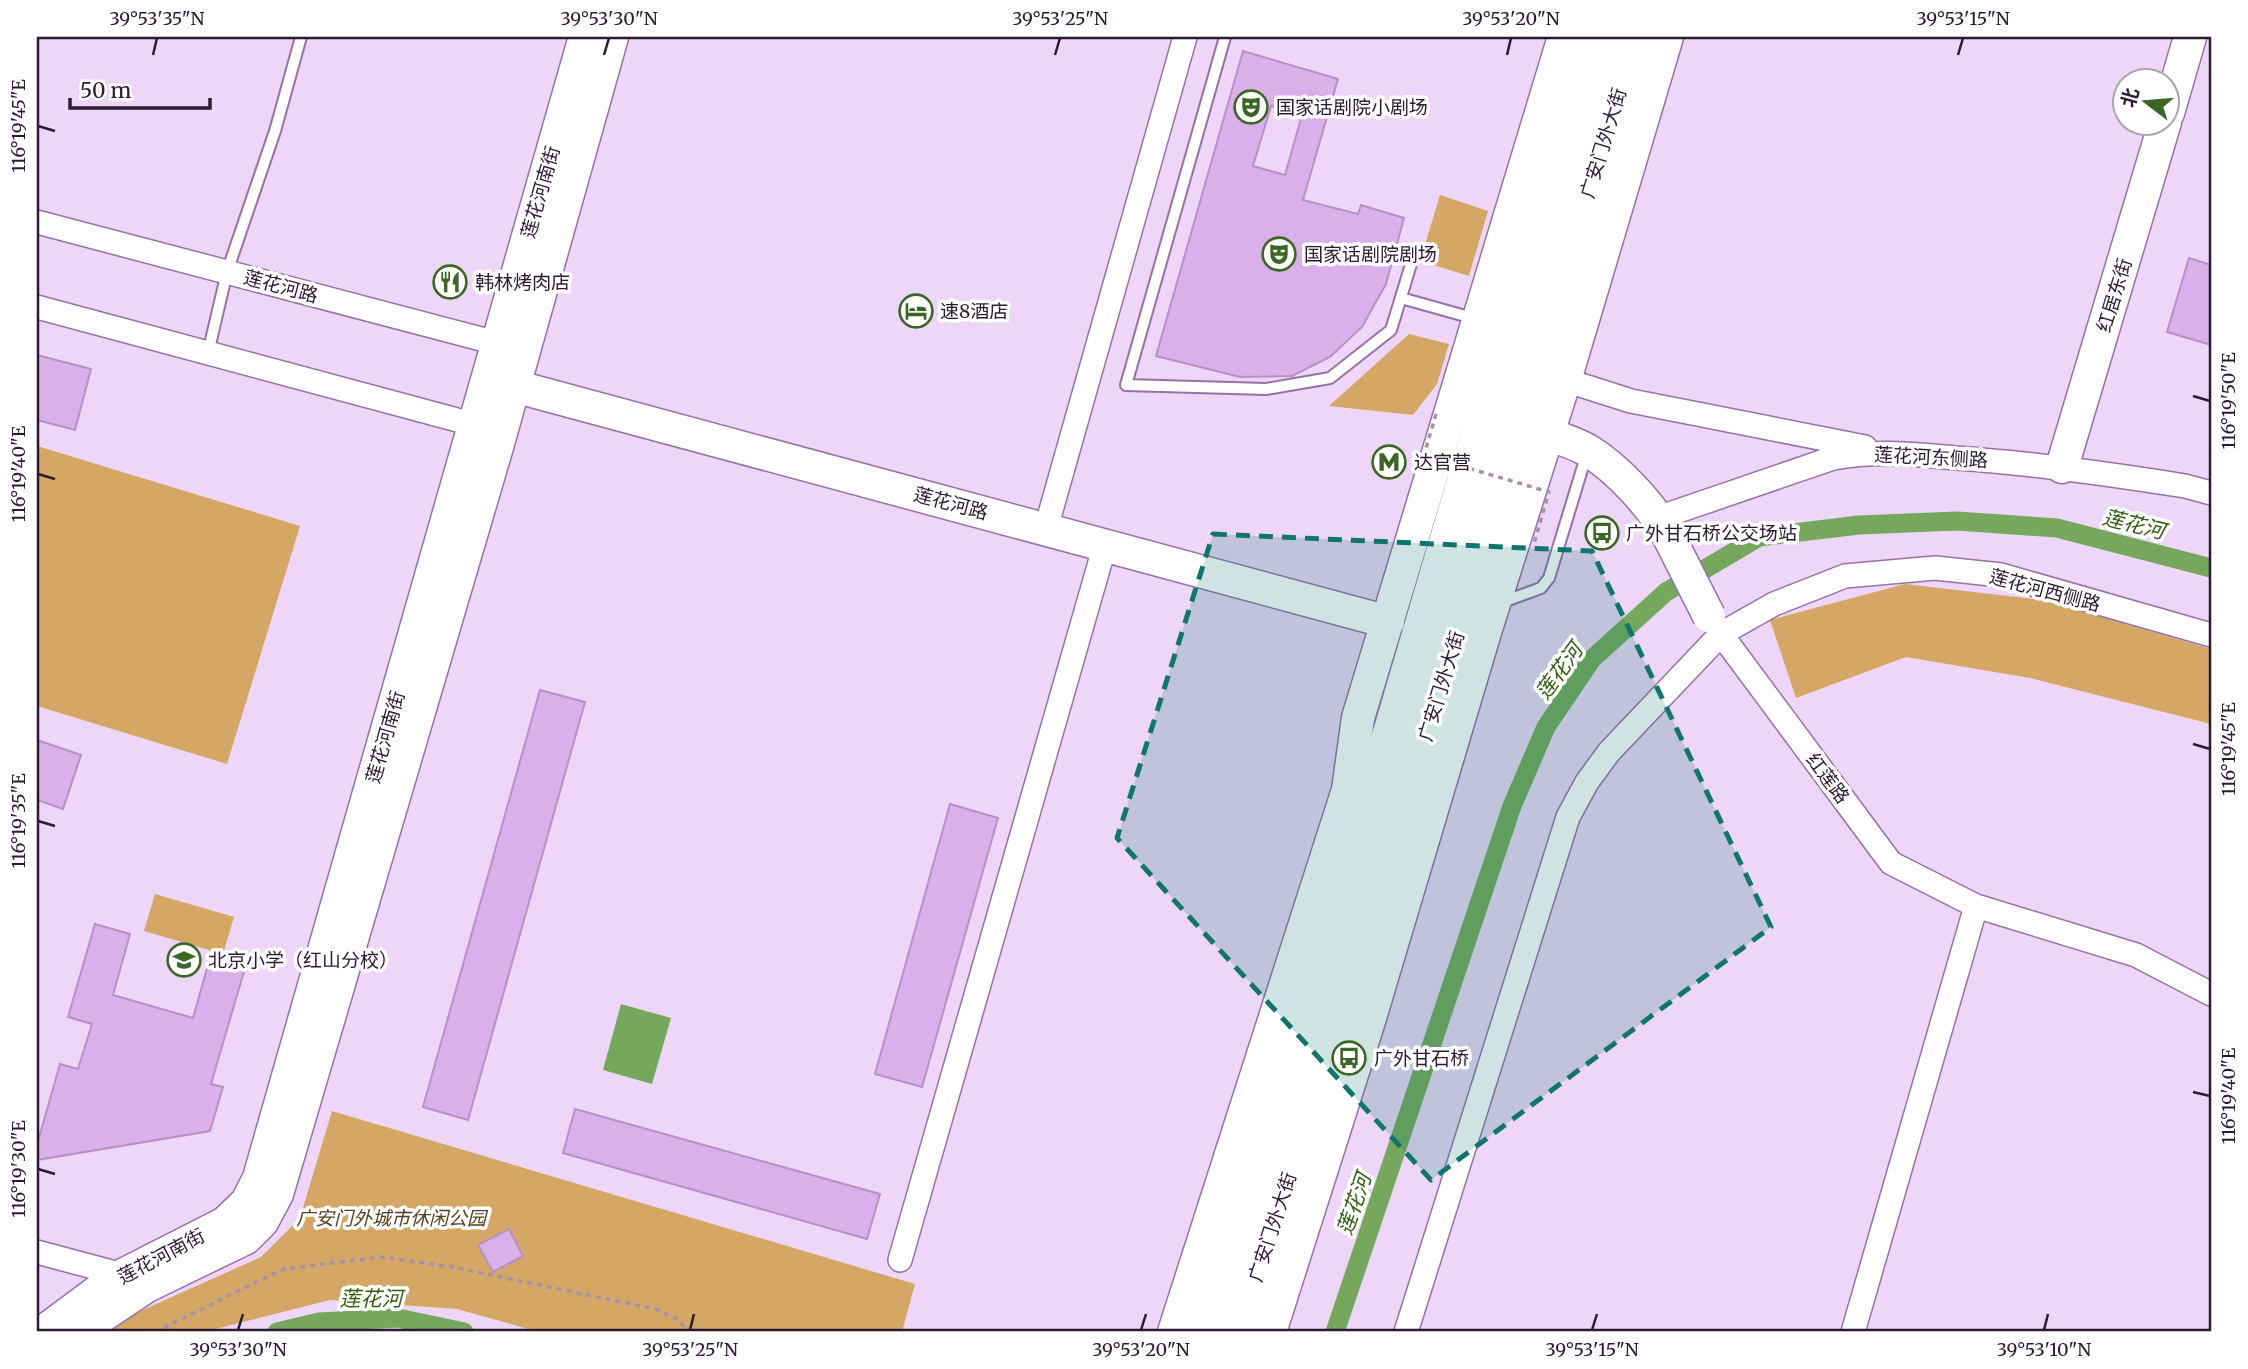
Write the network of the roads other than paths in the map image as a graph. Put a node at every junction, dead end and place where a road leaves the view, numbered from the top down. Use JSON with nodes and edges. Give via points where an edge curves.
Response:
{"nodes":[{"id":1,"x":301,"y":37,"type":"edge"},
{"id":2,"x":585,"y":37,"type":"edge"},
{"id":3,"x":612,"y":37,"type":"edge"},
{"id":4,"x":1185,"y":37,"type":"edge"},
{"id":5,"x":1225,"y":37,"type":"edge"},
{"id":6,"x":1564,"y":37,"type":"edge"},
{"id":7,"x":1597,"y":37,"type":"edge"},
{"id":8,"x":1634,"y":37,"type":"edge"},
{"id":9,"x":1667,"y":37,"type":"edge"},
{"id":10,"x":2190,"y":37,"type":"edge"},
{"id":11,"x":2182,"y":66,"type":"edge"},
{"id":12,"x":2161,"y":136,"type":"edge"},
{"id":13,"x":1619,"y":141,"type":"junction"},
{"id":14,"x":37,"y":222,"type":"edge"},
{"id":15,"x":1412,"y":261,"type":"dead end"},
{"id":16,"x":227,"y":272,"type":"junction"},
{"id":17,"x":1401,"y":298,"type":"junction"},
{"id":18,"x":37,"y":307,"type":"edge"},
{"id":19,"x":1479,"y":320,"type":"junction"},
{"id":20,"x":511,"y":346,"type":"junction"},
{"id":21,"x":1541,"y":351,"type":"junction"},
{"id":22,"x":208,"y":353,"type":"junction"},
{"id":23,"x":1565,"y":380,"type":"junction"},
{"id":24,"x":514,"y":386,"type":"junction"},
{"id":25,"x":488,"y":428,"type":"junction"},
{"id":26,"x":1531,"y":438,"type":"junction"},
{"id":27,"x":1588,"y":451,"type":"junction"},
{"id":28,"x":1892,"y":452,"type":"junction"},
{"id":29,"x":2062,"y":467,"type":"junction"},
{"id":30,"x":2211,"y":493,"type":"edge"},
{"id":31,"x":1663,"y":527,"type":"junction"},
{"id":32,"x":1045,"y":528,"type":"junction"},
{"id":33,"x":1105,"y":545,"type":"junction"},
{"id":34,"x":1480,"y":602,"type":"junction"},
{"id":35,"x":1388,"y":622,"type":"junction"},
{"id":36,"x":1715,"y":625,"type":"junction"},
{"id":37,"x":2211,"y":635,"type":"edge"},
{"id":38,"x":1976,"y":906,"type":"junction"},
{"id":39,"x":2211,"y":994,"type":"edge"},
{"id":40,"x":37,"y":1252,"type":"edge"},
{"id":41,"x":900,"y":1260,"type":"dead end"},
{"id":42,"x":123,"y":1275,"type":"junction"},
{"id":43,"x":43,"y":1332,"type":"edge"},
{"id":44,"x":78,"y":1332,"type":"edge"},
{"id":45,"x":1174,"y":1332,"type":"edge"},
{"id":46,"x":1200,"y":1332,"type":"edge"},
{"id":47,"x":1238,"y":1332,"type":"edge"},
{"id":48,"x":1270,"y":1332,"type":"edge"},
{"id":49,"x":1406,"y":1332,"type":"edge"},
{"id":50,"x":1853,"y":1332,"type":"edge"}],
"edges":[{"from":1,"to":16,"type":"lane"},
{"from":2,"to":20,"type":"street","name":"莲花河南街"},
{"from":3,"to":20,"type":"street","name":"莲花河南街"},
{"from":4,"to":32,"type":"street"},
{"from":5,"to":17,"type":"lane","via":[[1126,385],[1266,389],[1330,378],[1391,330]]},
{"from":6,"to":19,"type":"street"},
{"from":7,"to":46,"type":"highway","name":"广安门外大街","via":[[1393,730]]},
{"from":8,"to":13,"type":"highway","name":"广安门外大街"},
{"from":9,"to":13,"type":"street"},
{"from":10,"to":11,"type":"street"},
{"from":12,"to":29,"type":"street","name":"红居东街"},
{"from":13,"to":21,"type":"highway","name":"广安门外大街"},
{"from":13,"to":23,"type":"street"},
{"from":14,"to":16,"type":"street","name":"莲花河路"},
{"from":15,"to":17,"type":"lane"},
{"from":16,"to":20,"type":"street","name":"莲花河路"},
{"from":16,"to":22,"type":"lane"},
{"from":17,"to":19,"type":"lane"},
{"from":18,"to":22,"type":"street"},
{"from":19,"to":35,"type":"street"},
{"from":20,"to":24,"type":"street","name":"莲花河南街"},
{"from":20,"to":25,"type":"street","name":"莲花河南街"},
{"from":21,"to":23,"type":"highway"},
{"from":21,"to":26,"type":"highway","name":"广安门外大街"},
{"from":22,"to":25,"type":"street"},
{"from":23,"to":26,"type":"street"},
{"from":23,"to":28,"type":"street","via":[[1631,401]]},
{"from":24,"to":25,"type":"street","name":"莲花河南街"},
{"from":24,"to":32,"type":"street","name":"莲花河路"},
{"from":25,"to":42,"type":"street","name":"莲花河南街","via":[[259,1178],[247,1202],[225,1223]]},
{"from":25,"to":44,"type":"street","name":"莲花河南街","via":[[285,1171],[271,1208],[246,1238],[147,1286]]},
{"from":26,"to":27,"type":"street","name":"红莲路"},
{"from":26,"to":34,"type":"highway","name":"广安门外大街"},
{"from":27,"to":31,"type":"street","name":"红莲路","via":[[1637,494]]},
{"from":27,"to":34,"type":"lane","via":[[1549,578],[1532,593]]},
{"from":28,"to":29,"type":"street","name":"莲花河东侧路"},
{"from":28,"to":31,"type":"street","name":"莲花河东侧路","via":[[1833,458]]},
{"from":29,"to":30,"type":"street","name":"莲花河东侧路"},
{"from":31,"to":36,"type":"street","name":"红莲路","bridge":true},
{"from":32,"to":33,"type":"street","name":"莲花河路"},
{"from":33,"to":35,"type":"street","name":"莲花河路"},
{"from":33,"to":41,"type":"street"},
{"from":34,"to":47,"type":"highway","name":"广安门外大街"},
{"from":34,"to":48,"type":"street","name":"广安门外大街","via":[[1376,996]]},
{"from":35,"to":45,"type":"street","via":[[1358,718],[1348,790]]},
{"from":36,"to":37,"type":"street","name":"莲花河西侧路","via":[[1845,576],[1936,568],[2001,575]]},
{"from":36,"to":38,"type":"street","name":"红莲路","via":[[1891,863]]},
{"from":36,"to":49,"type":"street","name":"莲花河西侧路","via":[[1609,752],[1568,817]]},
{"from":38,"to":39,"type":"street","name":"红莲路","via":[[2136,955]]},
{"from":38,"to":50,"type":"street"},
{"from":40,"to":42,"type":"street"},
{"from":42,"to":43,"type":"street","name":"莲花河南街"}]}
